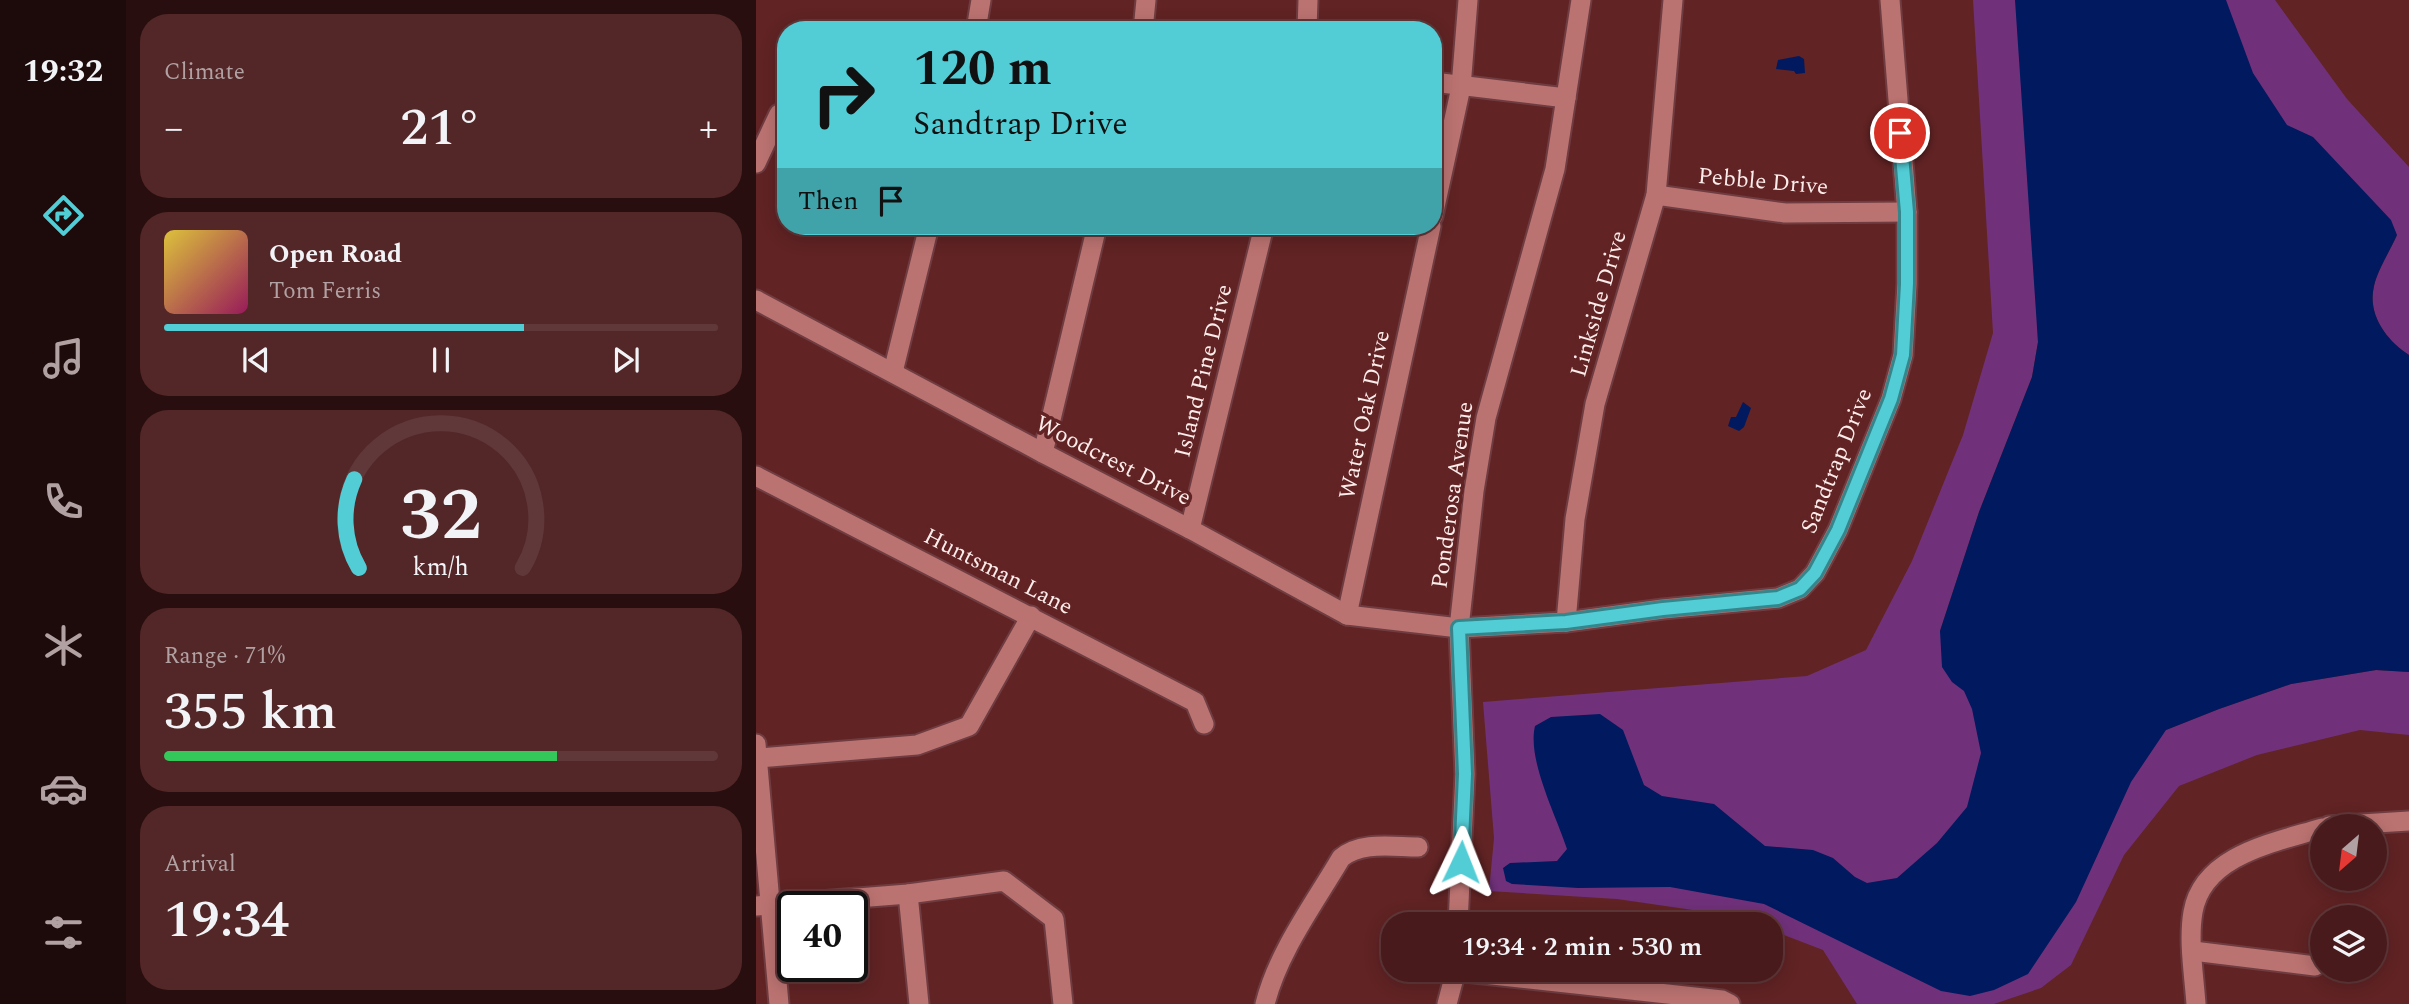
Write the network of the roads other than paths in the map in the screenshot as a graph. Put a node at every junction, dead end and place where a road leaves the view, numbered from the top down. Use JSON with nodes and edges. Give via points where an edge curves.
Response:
{"nodes":[{"id":1,"x":981,"y":0,"type":"edge"},
{"id":2,"x":1146,"y":0,"type":"edge"},
{"id":3,"x":1308,"y":0,"type":"edge"},
{"id":4,"x":1468,"y":0,"type":"edge"},
{"id":5,"x":1581,"y":0,"type":"edge"},
{"id":6,"x":1673,"y":0,"type":"edge"},
{"id":7,"x":1890,"y":0,"type":"edge"},
{"id":8,"x":978,"y":21,"type":"edge"},
{"id":9,"x":1144,"y":21,"type":"edge"},
{"id":10,"x":1307,"y":21,"type":"edge"},
{"id":11,"x":1442,"y":84,"type":"edge"},
{"id":12,"x":1461,"y":87,"type":"junction"},
{"id":13,"x":1566,"y":98,"type":"junction"},
{"id":14,"x":777,"y":118,"type":"edge"},
{"id":15,"x":756,"y":163,"type":"edge"},
{"id":16,"x":1442,"y":175,"type":"edge"},
{"id":17,"x":1656,"y":195,"type":"junction"},
{"id":18,"x":1907,"y":212,"type":"junction"},
{"id":19,"x":927,"y":235,"type":"edge"},
{"id":20,"x":1095,"y":235,"type":"edge"},
{"id":21,"x":1262,"y":235,"type":"edge"},
{"id":22,"x":1429,"y":235,"type":"edge"},
{"id":23,"x":756,"y":300,"type":"edge"},
{"id":24,"x":892,"y":372,"type":"junction"},
{"id":25,"x":1043,"y":453,"type":"junction"},
{"id":26,"x":756,"y":476,"type":"edge"},
{"id":27,"x":1190,"y":529,"type":"junction"},
{"id":28,"x":1347,"y":615,"type":"junction"},
{"id":29,"x":1031,"y":616,"type":"junction"},
{"id":30,"x":1566,"y":622,"type":"junction"},
{"id":31,"x":1459,"y":628,"type":"junction"},
{"id":32,"x":1204,"y":724,"type":"dead end"},
{"id":33,"x":757,"y":751,"type":"edge"},
{"id":34,"x":2409,"y":821,"type":"edge"},
{"id":35,"x":2387,"y":822,"type":"edge"},
{"id":36,"x":2310,"y":832,"type":"edge"},
{"id":37,"x":1418,"y":847,"type":"dead end"},
{"id":38,"x":908,"y":894,"type":"junction"},
{"id":39,"x":763,"y":906,"type":"edge"},
{"id":40,"x":1459,"y":912,"type":"edge"},
{"id":41,"x":2193,"y":951,"type":"junction"},
{"id":42,"x":2310,"y":965,"type":"edge"},
{"id":43,"x":1453,"y":982,"type":"edge"},
{"id":44,"x":1562,"y":982,"type":"edge"},
{"id":45,"x":779,"y":1004,"type":"edge"},
{"id":46,"x":919,"y":1004,"type":"edge"},
{"id":47,"x":1063,"y":1004,"type":"edge"},
{"id":48,"x":1265,"y":1004,"type":"edge"},
{"id":49,"x":1447,"y":1004,"type":"edge"},
{"id":50,"x":1730,"y":1004,"type":"edge"},
{"id":51,"x":2196,"y":1004,"type":"edge"}],
"edges":[{"from":1,"to":8,"type":"street"},
{"from":2,"to":9,"type":"street"},
{"from":3,"to":10,"type":"street"},
{"from":4,"to":12,"type":"street"},
{"from":5,"to":13,"type":"street","name":"Ponderosa Avenue"},
{"from":6,"to":17,"type":"street","name":"Linkside Drive"},
{"from":7,"to":18,"type":"street","name":"Sandtrap Drive"},
{"from":11,"to":12,"type":"street"},
{"from":12,"to":13,"type":"street"},
{"from":12,"to":16,"type":"street"},
{"from":13,"to":31,"type":"street","name":"Ponderosa Avenue","via":[[1555,169],[1486,418]]},
{"from":14,"to":15,"type":"street"},
{"from":17,"to":18,"type":"street","name":"Pebble Drive","via":[[1784,213]]},
{"from":17,"to":30,"type":"street","name":"Linkside Drive","via":[[1595,404],[1575,519]]},
{"from":18,"to":30,"type":"street","name":"Sandtrap Drive","via":[[1903,355],[1891,399],[1838,530],[1815,573],[1800,589],[1778,598]]},
{"from":19,"to":24,"type":"street"},
{"from":20,"to":25,"type":"street"},
{"from":21,"to":27,"type":"street","name":"Island Pine Drive"},
{"from":22,"to":28,"type":"street","name":"Water Oak Drive"},
{"from":23,"to":24,"type":"street","name":"Woodcrest Drive"},
{"from":24,"to":25,"type":"street","name":"Woodcrest Drive"},
{"from":25,"to":27,"type":"street","name":"Woodcrest Drive"},
{"from":26,"to":29,"type":"street","name":"Huntsman Lane"},
{"from":27,"to":28,"type":"street","name":"Woodcrest Drive"},
{"from":28,"to":31,"type":"street","name":"Woodcrest Drive"},
{"from":29,"to":32,"type":"street","name":"Huntsman Lane","via":[[1195,702]]},
{"from":29,"to":33,"type":"street","via":[[969,726],[917,745]]},
{"from":30,"to":31,"type":"street","name":"Sandtrap Drive"},
{"from":31,"to":40,"type":"street","name":"Ponderosa Avenue","via":[[1465,774]]},
{"from":33,"to":39,"type":"street"},
{"from":34,"to":35,"type":"street"},
{"from":36,"to":41,"type":"street","via":[[2243,853],[2213,875],[2193,911]]},
{"from":37,"to":48,"type":"street","via":[[1366,847],[1341,858],[1280,961]]},
{"from":38,"to":39,"type":"street"},
{"from":38,"to":46,"type":"street"},
{"from":38,"to":47,"type":"street","via":[[1004,881],[1054,919]]},
{"from":39,"to":45,"type":"street"},
{"from":41,"to":42,"type":"street"},
{"from":41,"to":51,"type":"street"},
{"from":43,"to":49,"type":"street"},
{"from":44,"to":50,"type":"street"}]}
